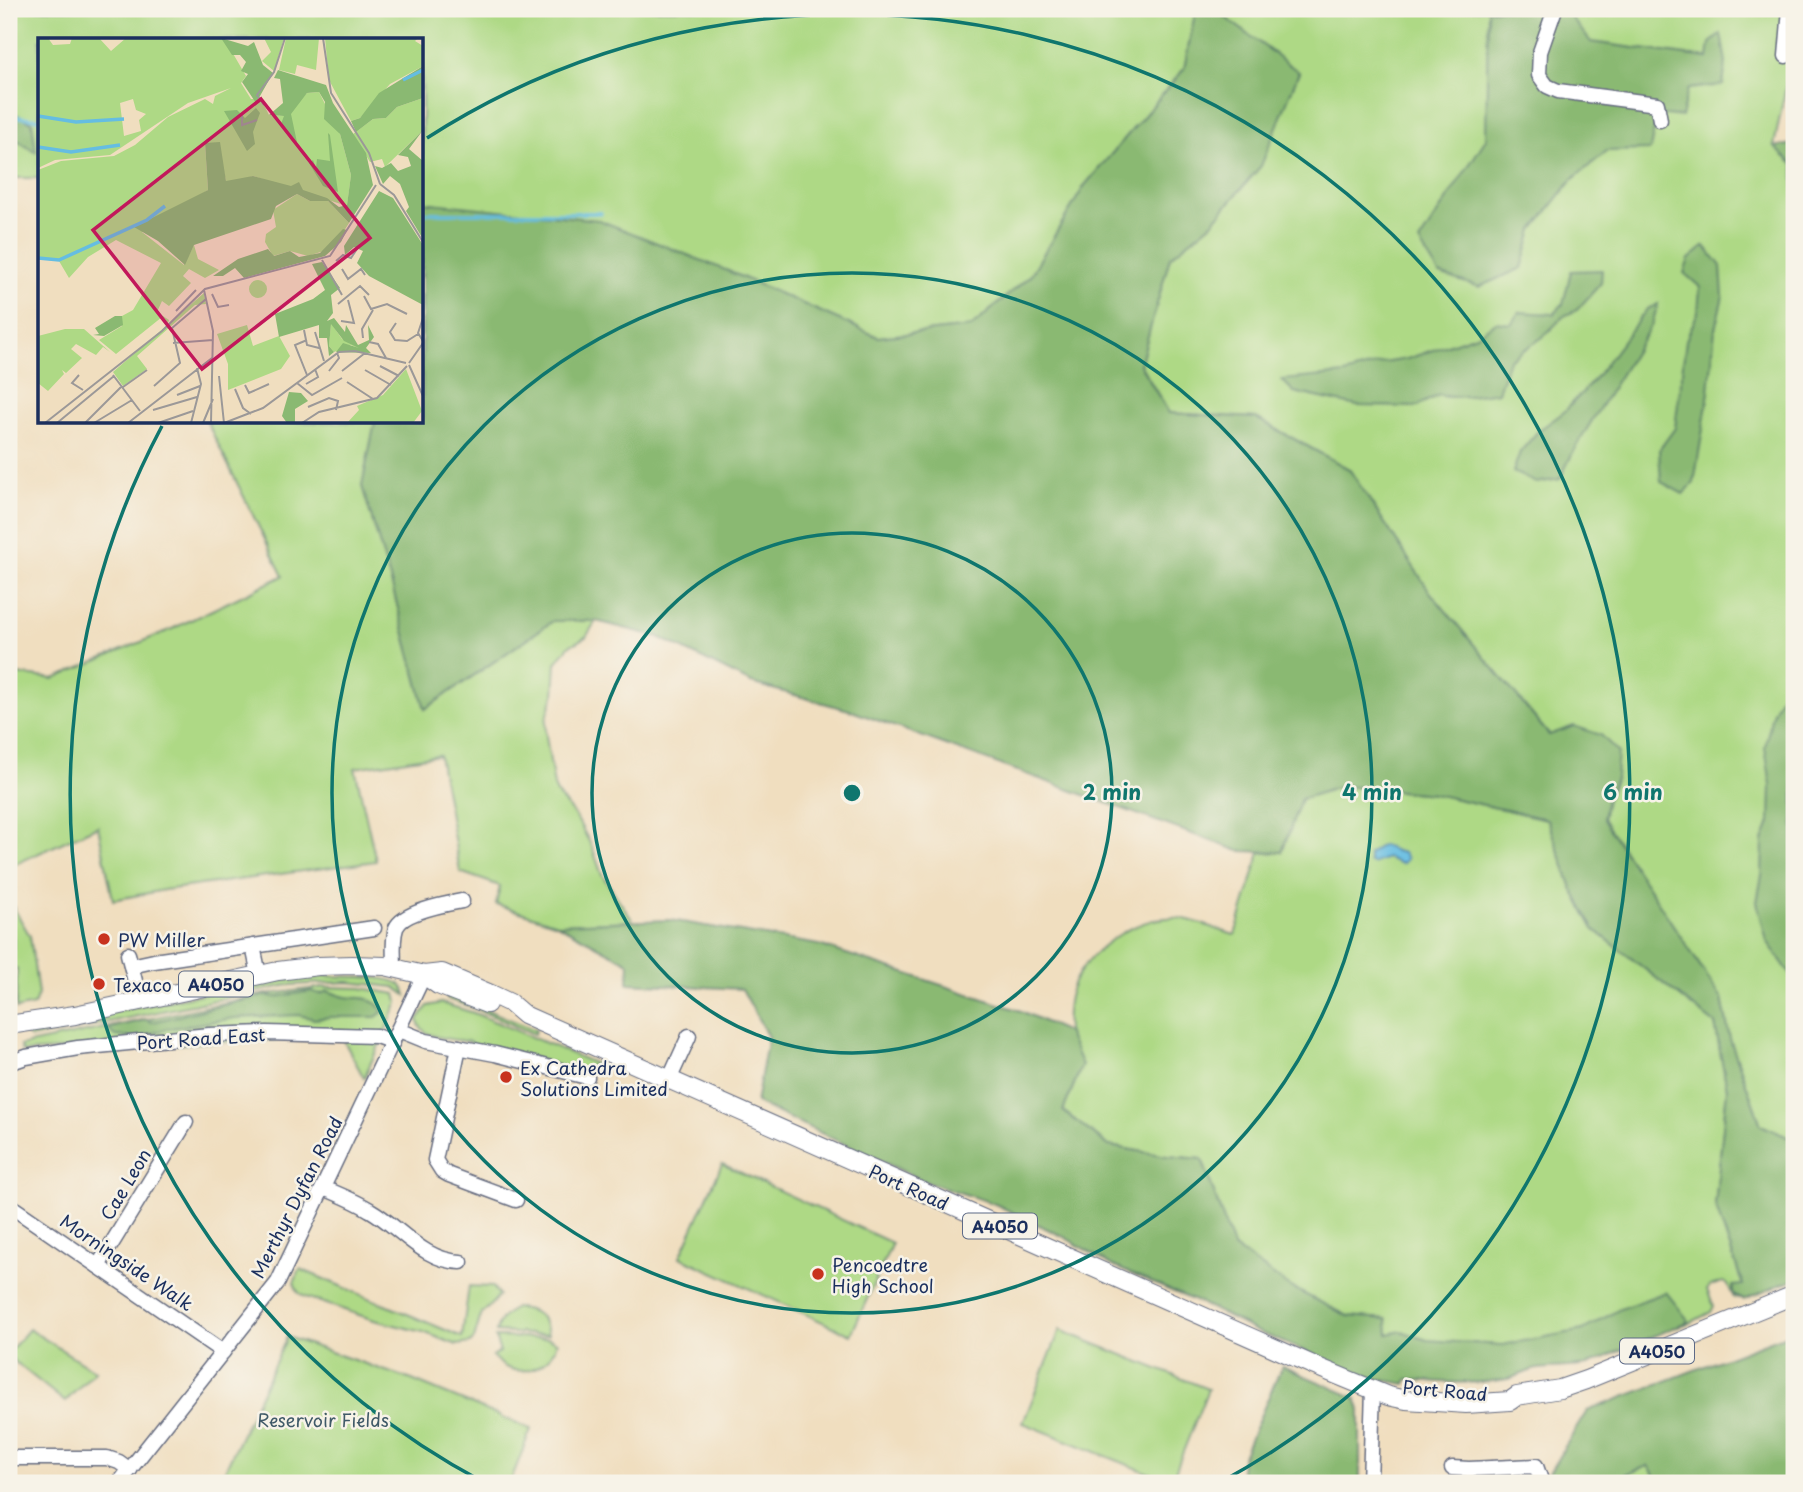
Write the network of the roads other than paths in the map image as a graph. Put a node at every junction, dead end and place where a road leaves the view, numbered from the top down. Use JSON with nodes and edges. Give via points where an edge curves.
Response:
{"nodes":[{"id":1,"x":1555,"y":9,"type":"edge"},
{"id":2,"x":1790,"y":9,"type":"edge"},
{"id":3,"x":1786,"y":56,"type":"dead end"},
{"id":4,"x":1660,"y":120,"type":"dead end"},
{"id":5,"x":462,"y":901,"type":"dead end"},
{"id":6,"x":374,"y":928,"type":"dead end"},
{"id":7,"x":253,"y":946,"type":"junction"},
{"id":8,"x":131,"y":967,"type":"dead end"},
{"id":9,"x":394,"y":968,"type":"junction"},
{"id":10,"x":259,"y":975,"type":"junction"},
{"id":11,"x":424,"y":975,"type":"junction"},
{"id":12,"x":9,"y":1025,"type":"edge"},
{"id":13,"x":396,"y":1036,"type":"junction"},
{"id":14,"x":689,"y":1036,"type":"dead end"},
{"id":15,"x":458,"y":1047,"type":"junction"},
{"id":16,"x":9,"y":1063,"type":"edge"},
{"id":17,"x":587,"y":1077,"type":"dead end"},
{"id":18,"x":669,"y":1080,"type":"junction"},
{"id":19,"x":186,"y":1122,"type":"dead end"},
{"id":20,"x":324,"y":1188,"type":"junction"},
{"id":21,"x":516,"y":1200,"type":"dead end"},
{"id":22,"x":9,"y":1205,"type":"edge"},
{"id":23,"x":461,"y":1262,"type":"dead end"},
{"id":24,"x":98,"y":1266,"type":"junction"},
{"id":25,"x":1794,"y":1296,"type":"edge"},
{"id":26,"x":223,"y":1352,"type":"junction"},
{"id":27,"x":1373,"y":1389,"type":"junction"},
{"id":28,"x":9,"y":1458,"type":"edge"},
{"id":29,"x":1452,"y":1468,"type":"dead end"},
{"id":30,"x":130,"y":1469,"type":"junction"},
{"id":31,"x":1468,"y":1476,"type":"edge"},
{"id":32,"x":119,"y":1483,"type":"edge"},
{"id":33,"x":1370,"y":1483,"type":"edge"},
{"id":34,"x":1542,"y":1483,"type":"edge"}],
"edges":[{"from":1,"to":4,"type":"street","via":[[1540,52],[1539,75],[1547,86],[1657,104]]},
{"from":2,"to":3,"type":"street"},
{"from":5,"to":9,"type":"street","via":[[400,921]]},
{"from":6,"to":7,"type":"street"},
{"from":7,"to":8,"type":"street"},
{"from":7,"to":10,"type":"street"},
{"from":9,"to":10,"type":"main road","number":"A4050","via":[[318,966]]},
{"from":9,"to":11,"type":"main road","number":"A4050"},
{"from":10,"to":12,"type":"main road","number":"A4050","via":[[88,1013]]},
{"from":11,"to":13,"type":"street","name":"Merthyr Dyfan Road"},
{"from":11,"to":18,"type":"main road","name":"Port Road","number":"A4050","via":[[438,985],[524,1015]]},
{"from":13,"to":15,"type":"street","name":"Port Road East"},
{"from":13,"to":16,"type":"street","name":"Port Road East","via":[[233,1034],[99,1046]]},
{"from":13,"to":20,"type":"street","name":"Merthyr Dyfan Road"},
{"from":14,"to":18,"type":"street"},
{"from":15,"to":17,"type":"street","name":"Port Road East"},
{"from":15,"to":21,"type":"street","via":[[435,1160],[449,1175]]},
{"from":18,"to":27,"type":"main road","name":"Port Road","number":"A4050"},
{"from":19,"to":24,"type":"street","name":"Cae Leon"},
{"from":20,"to":23,"type":"street","via":[[372,1211],[425,1251]]},
{"from":20,"to":26,"type":"street","name":"Merthyr Dyfan Road","via":[[278,1282]]},
{"from":22,"to":24,"type":"street","name":"Morningside Walk"},
{"from":24,"to":26,"type":"street","name":"Morningside Walk"},
{"from":25,"to":27,"type":"main road","name":"Port Road","number":"A4050","via":[[1560,1389],[1517,1396],[1390,1386]]},
{"from":26,"to":30,"type":"street","name":"Merthyr Dyfan Road"},
{"from":27,"to":33,"type":"street"},
{"from":28,"to":30,"type":"street","via":[[107,1458]]},
{"from":29,"to":31,"type":"street"},
{"from":30,"to":32,"type":"street","name":"Merthyr Dyfan Road"},
{"from":31,"to":34,"type":"street","via":[[1536,1466]]}]}
